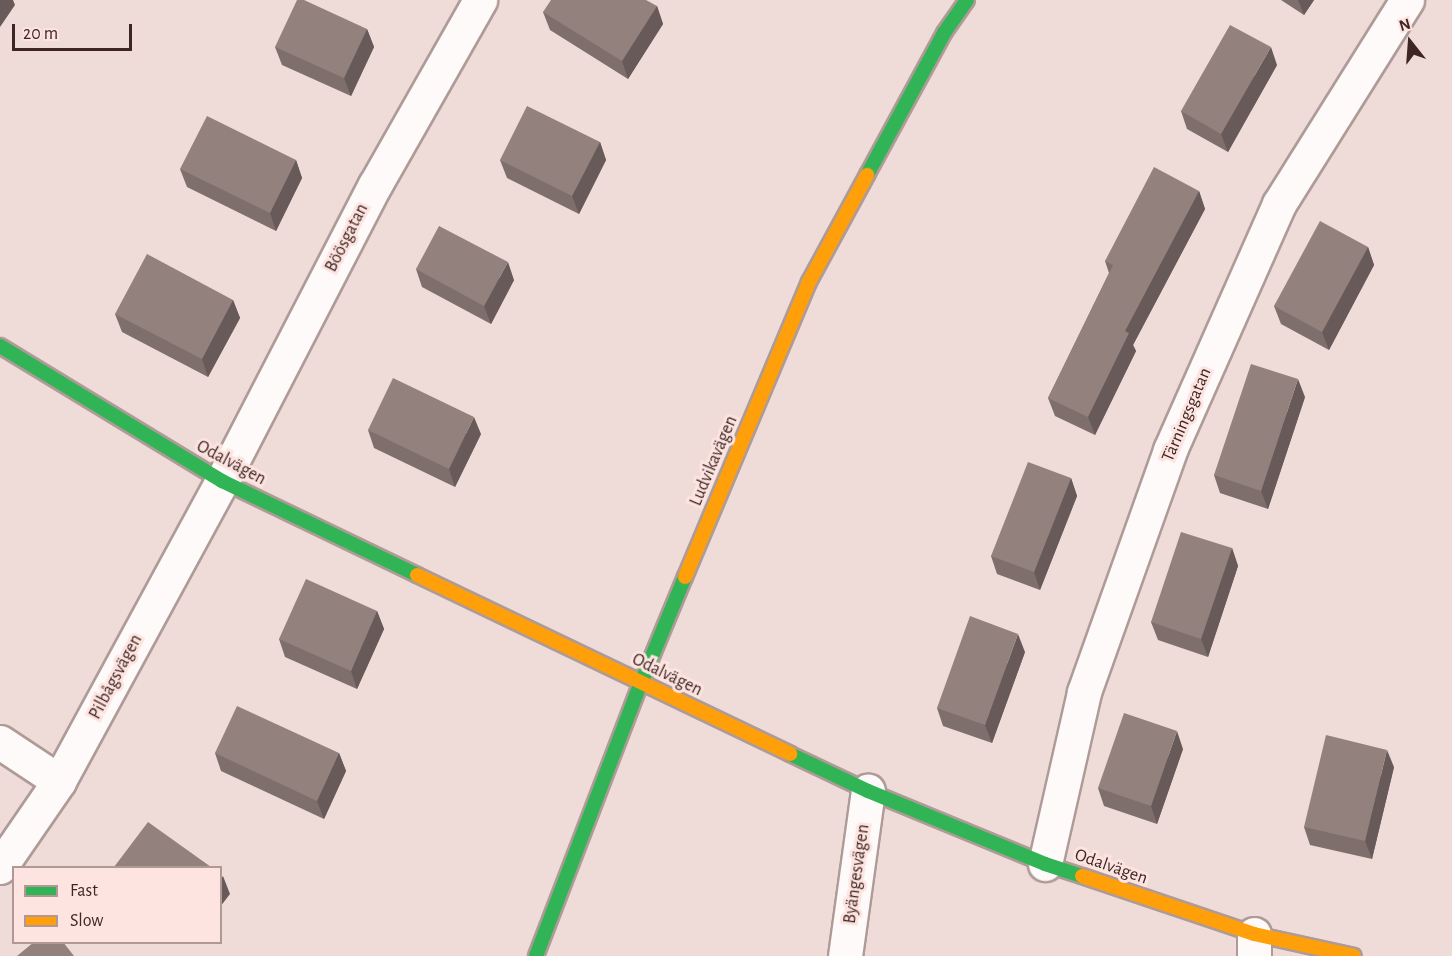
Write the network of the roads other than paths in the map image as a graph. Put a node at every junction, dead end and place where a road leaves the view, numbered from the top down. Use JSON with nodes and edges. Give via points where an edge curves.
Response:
{"nodes":[{"id":1,"x":480,"y":0,"type":"edge"},
{"id":2,"x":967,"y":0,"type":"edge"},
{"id":3,"x":1407,"y":0,"type":"edge"},
{"id":4,"x":0,"y":346,"type":"edge"},
{"id":5,"x":222,"y":481,"type":"junction"},
{"id":6,"x":641,"y":682,"type":"junction"},
{"id":7,"x":0,"y":742,"type":"edge"},
{"id":8,"x":59,"y":781,"type":"junction"},
{"id":9,"x":868,"y":791,"type":"junction"},
{"id":10,"x":1045,"y":864,"type":"junction"},
{"id":11,"x":0,"y":867,"type":"edge"},
{"id":12,"x":1254,"y":945,"type":"edge"},
{"id":13,"x":536,"y":956,"type":"edge"},
{"id":14,"x":845,"y":956,"type":"edge"},
{"id":15,"x":1354,"y":956,"type":"edge"}],
"edges":[{"from":1,"to":5,"type":"street","name":"Böösgatan","via":[[375,185]]},
{"from":2,"to":6,"type":"street","name":"Ludvikavägen","via":[[944,33],[809,282]]},
{"from":3,"to":10,"type":"street","name":"Tärningsgatan","via":[[1279,204],[1170,450],[1084,692]]},
{"from":4,"to":5,"type":"street","name":"Odalvägen"},
{"from":5,"to":6,"type":"street","name":"Odalvägen"},
{"from":5,"to":8,"type":"street","name":"Pilbågsvägen"},
{"from":6,"to":9,"type":"street","name":"Odalvägen"},
{"from":6,"to":13,"type":"street","name":"Ludvikavägen"},
{"from":7,"to":8,"type":"street"},
{"from":8,"to":11,"type":"street","name":"Pilbågsvägen"},
{"from":9,"to":10,"type":"street","name":"Odalvägen"},
{"from":9,"to":14,"type":"street","name":"Byängesvägen"},
{"from":10,"to":12,"type":"street","name":"Odalvägen"},
{"from":12,"to":15,"type":"street","name":"Odalvägen"}]}
